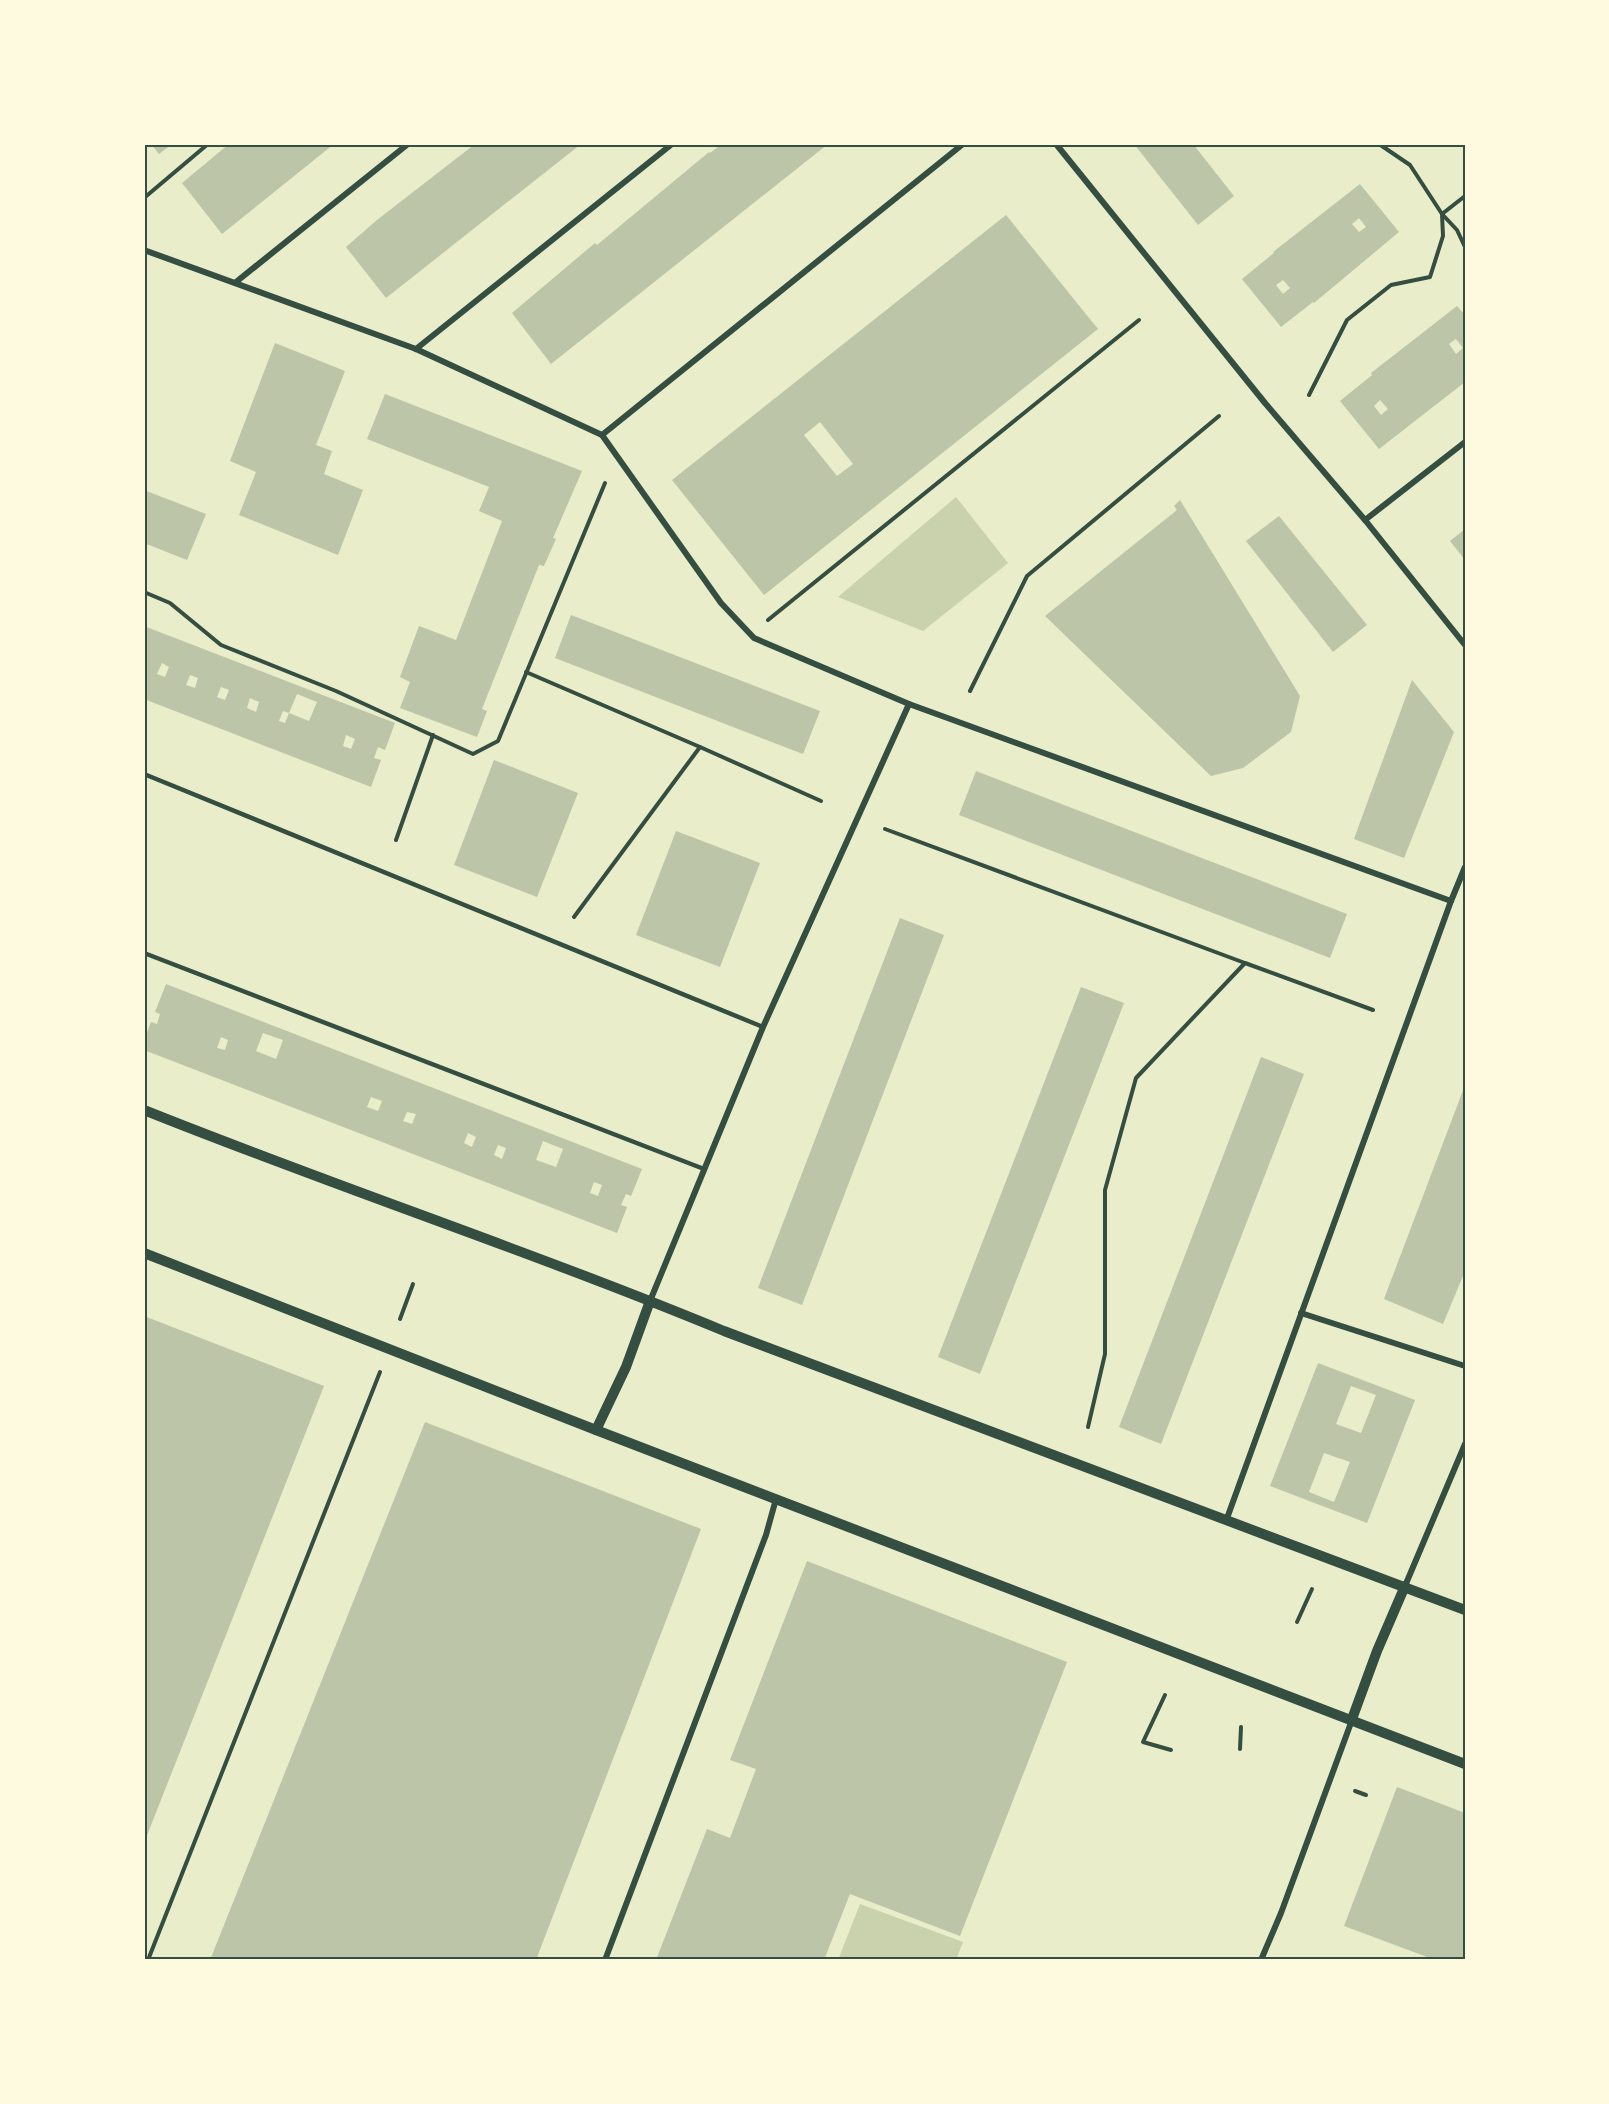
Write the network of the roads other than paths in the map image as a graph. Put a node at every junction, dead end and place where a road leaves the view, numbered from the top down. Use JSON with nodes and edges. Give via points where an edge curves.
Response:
{"nodes":[{"id":1,"x":408,"y":144,"type":"edge"},
{"id":2,"x":672,"y":144,"type":"edge"},
{"id":3,"x":963,"y":144,"type":"edge"},
{"id":4,"x":1056,"y":144,"type":"edge"},
{"id":5,"x":144,"y":249,"type":"edge"},
{"id":6,"x":236,"y":282,"type":"junction"},
{"id":7,"x":416,"y":349,"type":"junction"},
{"id":8,"x":602,"y":435,"type":"junction"},
{"id":9,"x":1465,"y":442,"type":"edge"},
{"id":10,"x":1365,"y":520,"type":"junction"},
{"id":11,"x":1465,"y":645,"type":"edge"},
{"id":12,"x":909,"y":704,"type":"junction"},
{"id":13,"x":144,"y":774,"type":"edge"},
{"id":14,"x":1465,"y":867,"type":"edge"},
{"id":15,"x":1450,"y":901,"type":"junction"},
{"id":16,"x":144,"y":953,"type":"edge"},
{"id":17,"x":763,"y":1027,"type":"junction"},
{"id":18,"x":144,"y":1110,"type":"edge"},
{"id":19,"x":704,"y":1169,"type":"junction"},
{"id":20,"x":144,"y":1253,"type":"edge"},
{"id":21,"x":650,"y":1301,"type":"junction"},
{"id":22,"x":1301,"y":1313,"type":"junction"},
{"id":23,"x":1465,"y":1366,"type":"edge"},
{"id":24,"x":596,"y":1430,"type":"junction"},
{"id":25,"x":1465,"y":1444,"type":"edge"},
{"id":26,"x":776,"y":1499,"type":"junction"},
{"id":27,"x":1226,"y":1521,"type":"junction"},
{"id":28,"x":1405,"y":1586,"type":"junction"},
{"id":29,"x":1465,"y":1610,"type":"edge"},
{"id":30,"x":1352,"y":1719,"type":"junction"},
{"id":31,"x":1465,"y":1764,"type":"edge"},
{"id":32,"x":605,"y":1960,"type":"edge"},
{"id":33,"x":1262,"y":1960,"type":"edge"}],
"edges":[{"from":1,"to":6,"type":"street"},
{"from":2,"to":7,"type":"street"},
{"from":3,"to":8,"type":"street"},
{"from":4,"to":10,"type":"street"},
{"from":5,"to":6,"type":"street"},
{"from":6,"to":7,"type":"street"},
{"from":7,"to":8,"type":"street"},
{"from":8,"to":12,"type":"street","via":[[721,603],[754,638]]},
{"from":9,"to":10,"type":"street"},
{"from":10,"to":11,"type":"street"},
{"from":12,"to":15,"type":"street"},
{"from":12,"to":17,"type":"street"},
{"from":13,"to":17,"type":"lane"},
{"from":14,"to":15,"type":"street"},
{"from":15,"to":22,"type":"street"},
{"from":16,"to":19,"type":"lane"},
{"from":17,"to":19,"type":"street"},
{"from":18,"to":21,"type":"street"},
{"from":19,"to":21,"type":"street"},
{"from":20,"to":24,"type":"street"},
{"from":21,"to":24,"type":"street","via":[[626,1367]]},
{"from":21,"to":27,"type":"street"},
{"from":22,"to":23,"type":"street"},
{"from":22,"to":27,"type":"street"},
{"from":24,"to":26,"type":"street"},
{"from":25,"to":28,"type":"street"},
{"from":26,"to":30,"type":"street"},
{"from":26,"to":32,"type":"street"},
{"from":27,"to":28,"type":"street"},
{"from":28,"to":29,"type":"street"},
{"from":28,"to":30,"type":"street"},
{"from":30,"to":31,"type":"street"},
{"from":30,"to":33,"type":"street"}]}
